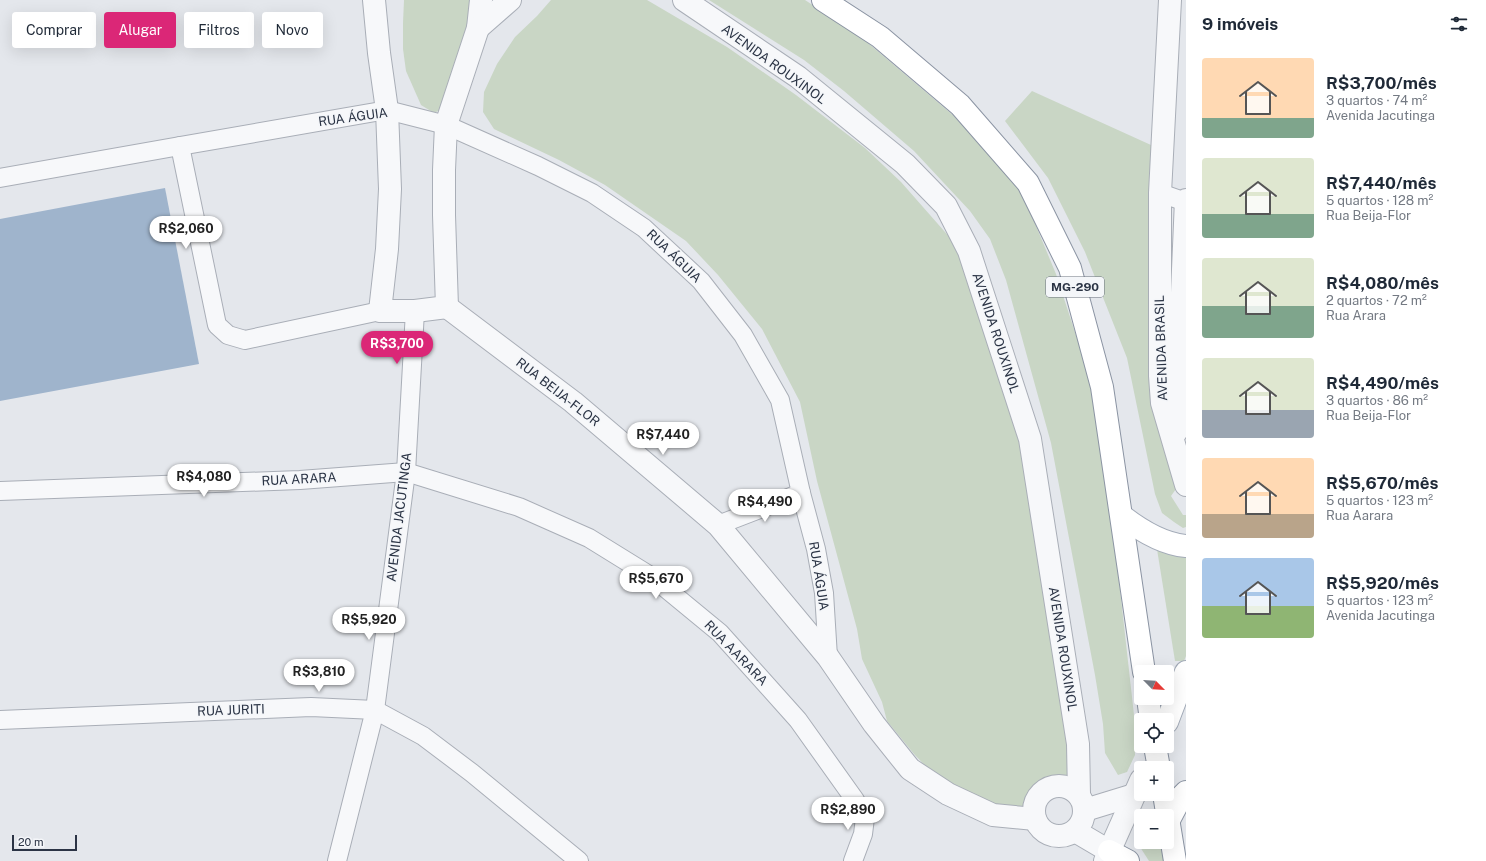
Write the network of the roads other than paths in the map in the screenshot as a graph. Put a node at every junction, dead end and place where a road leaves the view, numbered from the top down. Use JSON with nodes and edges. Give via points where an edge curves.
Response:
{"nodes":[{"id":1,"x":374,"y":0,"type":"edge"},
{"id":2,"x":481,"y":0,"type":"edge"},
{"id":3,"x":510,"y":0,"type":"edge"},
{"id":4,"x":684,"y":0,"type":"edge"},
{"id":5,"x":823,"y":0,"type":"edge"},
{"id":6,"x":1170,"y":0,"type":"edge"},
{"id":7,"x":478,"y":28,"type":"junction"},
{"id":8,"x":387,"y":110,"type":"junction"},
{"id":9,"x":446,"y":125,"type":"junction"},
{"id":10,"x":180,"y":146,"type":"junction"},
{"id":11,"x":0,"y":178,"type":"edge"},
{"id":12,"x":1160,"y":193,"type":"junction"},
{"id":13,"x":1186,"y":201,"type":"edge"},
{"id":14,"x":447,"y":307,"type":"junction"},
{"id":15,"x":380,"y":311,"type":"junction"},
{"id":16,"x":415,"y":311,"type":"junction"},
{"id":17,"x":1176,"y":447,"type":"junction"},
{"id":18,"x":406,"y":472,"type":"junction"},
{"id":19,"x":1186,"y":485,"type":"edge"},
{"id":20,"x":0,"y":491,"type":"edge"},
{"id":21,"x":801,"y":493,"type":"junction"},
{"id":22,"x":1122,"y":516,"type":"junction"},
{"id":23,"x":718,"y":525,"type":"junction"},
{"id":24,"x":1186,"y":546,"type":"edge"},
{"id":25,"x":828,"y":657,"type":"junction"},
{"id":26,"x":1143,"y":665,"type":"edge"},
{"id":27,"x":1185,"y":678,"type":"edge"},
{"id":28,"x":375,"y":710,"type":"junction"},
{"id":29,"x":1171,"y":713,"type":"edge"},
{"id":30,"x":0,"y":720,"type":"edge"},
{"id":31,"x":1134,"y":788,"type":"edge"},
{"id":32,"x":1186,"y":792,"type":"edge"},
{"id":33,"x":1134,"y":796,"type":"edge"},
{"id":34,"x":1082,"y":802,"type":"junction"},
{"id":35,"x":1174,"y":810,"type":"edge"},
{"id":36,"x":1035,"y":819,"type":"junction"},
{"id":37,"x":1075,"y":831,"type":"junction"},
{"id":38,"x":1173,"y":849,"type":"edge"},
{"id":39,"x":1114,"y":858,"type":"edge"},
{"id":40,"x":337,"y":861,"type":"edge"},
{"id":41,"x":579,"y":861,"type":"edge"},
{"id":42,"x":853,"y":861,"type":"edge"},
{"id":43,"x":1175,"y":861,"type":"edge"}],
"edges":[{"from":1,"to":8,"type":"street"},
{"from":2,"to":7,"type":"street"},
{"from":3,"to":7,"type":"street"},
{"from":4,"to":34,"type":"street","name":"AVENIDA ROUXINOL","via":[[798,77],[905,164],[946,206],[969,251],[1030,439],[1078,744]]},
{"from":5,"to":22,"type":"main road","number":"MG-290","via":[[880,37],[960,105],[1028,183],[1070,268],[1102,387]]},
{"from":6,"to":12,"type":"street","name":"AVENIDA BRASIL"},
{"from":7,"to":9,"type":"street"},
{"from":8,"to":9,"type":"street","name":"RUA ÁGUIA"},
{"from":8,"to":10,"type":"street","name":"RUA ÁGUIA"},
{"from":8,"to":15,"type":"street","via":[[390,189]]},
{"from":9,"to":14,"type":"street","via":[[444,215]]},
{"from":9,"to":21,"type":"street","name":"RUA ÁGUIA","via":[[592,193],[644,228],[701,281],[743,335],[780,400]]},
{"from":10,"to":11,"type":"street","name":"RUA ÁGUIA"},
{"from":10,"to":15,"type":"street","via":[[217,325],[228,335],[245,340]]},
{"from":12,"to":13,"type":"street"},
{"from":12,"to":17,"type":"street","name":"AVENIDA BRASIL","via":[[1160,376],[1162,403]]},
{"from":13,"to":17,"type":"street","name":"AVENIDA BRASIL"},
{"from":14,"to":16,"type":"street"},
{"from":14,"to":23,"type":"street","name":"RUA BEIJA-FLOR","via":[[573,402]]},
{"from":15,"to":16,"type":"street"},
{"from":16,"to":18,"type":"street","name":"AVENIDA JACUTINGA"},
{"from":17,"to":19,"type":"street"},
{"from":18,"to":20,"type":"street","name":"RUA ARARA","via":[[300,480]]},
{"from":18,"to":28,"type":"street","name":"AVENIDA JACUTINGA"},
{"from":18,"to":42,"type":"street","name":"RUA AARARA","via":[[519,507],[589,538],[652,577],[720,633],[798,720],[855,800],[865,818],[863,834]]},
{"from":21,"to":23,"type":"street"},
{"from":21,"to":25,"type":"street","name":"RUA ÁGUIA","via":[[816,549]]},
{"from":22,"to":24,"type":"main road","via":[[1152,536]]},
{"from":22,"to":26,"type":"main road","number":"MG-290"},
{"from":23,"to":25,"type":"street","name":"RUA BEIJA-FLOR"},
{"from":25,"to":36,"type":"street","name":"RUA ÁGUIA","via":[[874,724],[910,769],[948,794],[993,815]]},
{"from":27,"to":29,"type":"main road"},
{"from":28,"to":30,"type":"street","name":"RUA JURITI","via":[[311,707]]},
{"from":28,"to":40,"type":"street","name":"AVENIDA JACUTINGA"},
{"from":28,"to":41,"type":"street","name":"RUA JURITI","via":[[429,741]]},
{"from":31,"to":34,"type":"street"},
{"from":32,"to":35,"type":"main road"},
{"from":33,"to":39,"type":"street"},
{"from":34,"to":36,"type":"street","via":[[1070,787],[1058,785],[1047,788],[1038,796],[1034,807]]},
{"from":34,"to":37,"type":"street","via":[[1082,822]]},
{"from":36,"to":37,"type":"street","via":[[1042,829],[1052,835],[1064,836]]},
{"from":37,"to":39,"type":"street"},
{"from":38,"to":43,"type":"main road"}]}
